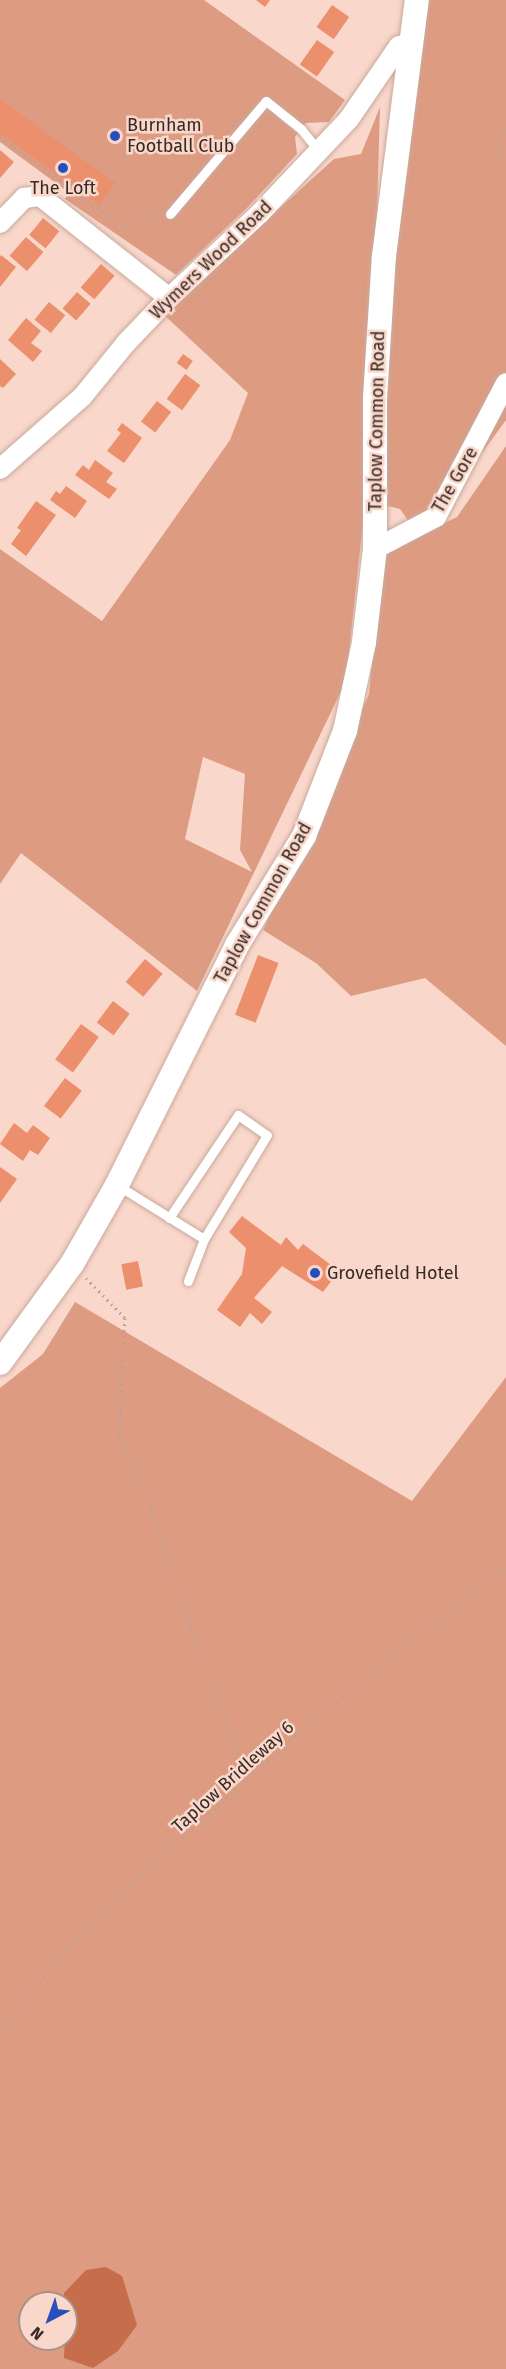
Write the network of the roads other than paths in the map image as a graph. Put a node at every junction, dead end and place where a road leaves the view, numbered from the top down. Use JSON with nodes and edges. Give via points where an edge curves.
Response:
{"nodes":[{"id":1,"x":417,"y":0,"type":"edge"},
{"id":2,"x":411,"y":45,"type":"junction"},
{"id":3,"x":319,"y":151,"type":"junction"},
{"id":4,"x":170,"y":213,"type":"road end"},
{"id":5,"x":0,"y":223,"type":"edge"},
{"id":6,"x":169,"y":298,"type":"junction"},
{"id":7,"x":506,"y":383,"type":"edge"},
{"id":8,"x":4,"y":459,"type":"edge"},
{"id":9,"x":375,"y":549,"type":"junction"},
{"id":10,"x":117,"y":1185,"type":"junction"},
{"id":11,"x":169,"y":1218,"type":"junction"},
{"id":12,"x":204,"y":1239,"type":"junction"},
{"id":13,"x":188,"y":1281,"type":"dead end"},
{"id":14,"x":0,"y":1363,"type":"edge"}],
"edges":[{"from":1,"to":2,"type":"street","name":"Taplow Common Road"},
{"from":2,"to":3,"type":"street","name":"Wymers Wood Road","via":[[399,46],[349,119]]},
{"from":2,"to":9,"type":"street","name":"Taplow Common Road","via":[[384,256],[375,398]]},
{"from":3,"to":4,"type":"lane","via":[[301,129],[266,102]]},
{"from":3,"to":6,"type":"street","name":"Wymers Wood Road"},
{"from":5,"to":6,"type":"street","via":[[24,198],[40,196]]},
{"from":6,"to":8,"type":"street","name":"Wymers Wood Road","via":[[82,397]]},
{"from":7,"to":9,"type":"street","name":"The Gore","via":[[436,518]]},
{"from":9,"to":10,"type":"street","name":"Taplow Common Road","via":[[364,642],[345,731],[304,836],[237,945]]},
{"from":10,"to":11,"type":"lane"},
{"from":10,"to":14,"type":"street","name":"Taplow Common Road","via":[[72,1264]]},
{"from":11,"to":12,"type":"lane"},
{"from":11,"to":12,"type":"lane","via":[[238,1115],[267,1135]]},
{"from":12,"to":13,"type":"lane"}]}
